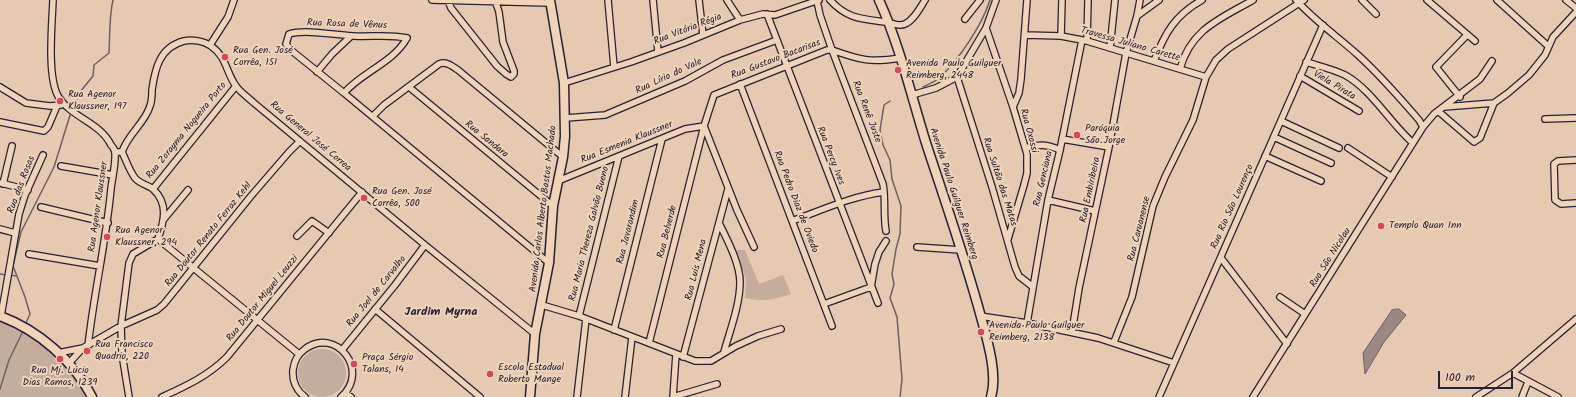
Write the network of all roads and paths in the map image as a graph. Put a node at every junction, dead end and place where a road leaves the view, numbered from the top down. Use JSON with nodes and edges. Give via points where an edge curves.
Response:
{"nodes":[{"id":1,"x":53,"y":0,"type":"edge"},
{"id":2,"x":234,"y":0,"type":"edge"},
{"id":3,"x":432,"y":0,"type":"edge"},
{"id":4,"x":608,"y":0,"type":"edge"},
{"id":5,"x":654,"y":0,"type":"edge"},
{"id":6,"x":699,"y":0,"type":"edge"},
{"id":7,"x":727,"y":0,"type":"edge"},
{"id":8,"x":818,"y":0,"type":"edge"},
{"id":9,"x":830,"y":0,"type":"edge"},
{"id":10,"x":879,"y":0,"type":"edge"},
{"id":11,"x":925,"y":0,"type":"edge"},
{"id":12,"x":980,"y":0,"type":"edge"},
{"id":13,"x":996,"y":0,"type":"edge"},
{"id":14,"x":1027,"y":0,"type":"edge"},
{"id":15,"x":1062,"y":0,"type":"edge"},
{"id":16,"x":1088,"y":0,"type":"edge"},
{"id":17,"x":1115,"y":0,"type":"edge"},
{"id":18,"x":1140,"y":0,"type":"edge"},
{"id":19,"x":1159,"y":0,"type":"edge"},
{"id":20,"x":1202,"y":0,"type":"edge"},
{"id":21,"x":1253,"y":0,"type":"edge"},
{"id":22,"x":1362,"y":0,"type":"edge"},
{"id":23,"x":1428,"y":0,"type":"edge"},
{"id":24,"x":1497,"y":0,"type":"edge"},
{"id":25,"x":1566,"y":0,"type":"edge"},
{"id":26,"x":448,"y":1,"type":"edge"},
{"id":27,"x":495,"y":1,"type":"edge"},
{"id":28,"x":1300,"y":1,"type":"edge"},
{"id":29,"x":550,"y":2,"type":"edge"},
{"id":30,"x":1576,"y":8,"type":"edge"},
{"id":31,"x":1576,"y":12,"type":"edge"},
{"id":32,"x":767,"y":14,"type":"junction"},
{"id":33,"x":1376,"y":14,"type":"dead end"},
{"id":34,"x":1137,"y":16,"type":"junction"},
{"id":35,"x":966,"y":19,"type":"dead end"},
{"id":36,"x":740,"y":20,"type":"junction"},
{"id":37,"x":889,"y":22,"type":"junction"},
{"id":38,"x":1323,"y":25,"type":"junction"},
{"id":39,"x":986,"y":28,"type":"junction"},
{"id":40,"x":1025,"y":35,"type":"junction"},
{"id":41,"x":1467,"y":35,"type":"junction"},
{"id":42,"x":351,"y":36,"type":"junction"},
{"id":43,"x":703,"y":36,"type":"junction"},
{"id":44,"x":1061,"y":36,"type":"junction"},
{"id":45,"x":777,"y":40,"type":"junction"},
{"id":46,"x":1084,"y":40,"type":"junction"},
{"id":47,"x":1475,"y":41,"type":"dead end"},
{"id":48,"x":210,"y":45,"type":"junction"},
{"id":49,"x":1548,"y":46,"type":"junction"},
{"id":50,"x":1110,"y":48,"type":"junction"},
{"id":51,"x":832,"y":50,"type":"junction"},
{"id":52,"x":658,"y":52,"type":"junction"},
{"id":53,"x":1126,"y":53,"type":"junction"},
{"id":54,"x":900,"y":58,"type":"junction"},
{"id":55,"x":1154,"y":61,"type":"junction"},
{"id":56,"x":1492,"y":61,"type":"dead end"},
{"id":57,"x":1306,"y":62,"type":"junction"},
{"id":58,"x":786,"y":66,"type":"junction"},
{"id":59,"x":614,"y":67,"type":"junction"},
{"id":60,"x":1180,"y":69,"type":"junction"},
{"id":61,"x":317,"y":72,"type":"junction"},
{"id":62,"x":1300,"y":76,"type":"junction"},
{"id":63,"x":957,"y":77,"type":"junction"},
{"id":64,"x":1206,"y":78,"type":"junction"},
{"id":65,"x":564,"y":83,"type":"junction"},
{"id":66,"x":740,"y":84,"type":"junction"},
{"id":67,"x":236,"y":86,"type":"junction"},
{"id":68,"x":0,"y":87,"type":"edge"},
{"id":69,"x":409,"y":87,"type":"junction"},
{"id":70,"x":344,"y":93,"type":"junction"},
{"id":71,"x":912,"y":95,"type":"junction"},
{"id":72,"x":1459,"y":96,"type":"junction"},
{"id":73,"x":1494,"y":103,"type":"junction"},
{"id":74,"x":58,"y":106,"type":"junction"},
{"id":75,"x":67,"y":106,"type":"junction"},
{"id":76,"x":1013,"y":107,"type":"junction"},
{"id":77,"x":1444,"y":107,"type":"junction"},
{"id":78,"x":1359,"y":111,"type":"dead end"},
{"id":79,"x":1438,"y":111,"type":"junction"},
{"id":80,"x":373,"y":116,"type":"junction"},
{"id":81,"x":566,"y":118,"type":"junction"},
{"id":82,"x":1576,"y":118,"type":"edge"},
{"id":83,"x":1545,"y":119,"type":"dead end"},
{"id":84,"x":1281,"y":121,"type":"junction"},
{"id":85,"x":0,"y":122,"type":"edge"},
{"id":86,"x":704,"y":126,"type":"junction"},
{"id":87,"x":1423,"y":127,"type":"junction"},
{"id":88,"x":1274,"y":137,"type":"junction"},
{"id":89,"x":1062,"y":138,"type":"junction"},
{"id":90,"x":662,"y":139,"type":"junction"},
{"id":91,"x":300,"y":141,"type":"junction"},
{"id":92,"x":1413,"y":143,"type":"junction"},
{"id":93,"x":12,"y":146,"type":"dead end"},
{"id":94,"x":1109,"y":147,"type":"junction"},
{"id":95,"x":1026,"y":148,"type":"junction"},
{"id":96,"x":1339,"y":148,"type":"dead end"},
{"id":97,"x":1348,"y":148,"type":"dead end"},
{"id":98,"x":1060,"y":150,"type":"junction"},
{"id":99,"x":115,"y":152,"type":"junction"},
{"id":100,"x":122,"y":152,"type":"junction"},
{"id":101,"x":43,"y":155,"type":"dead end"},
{"id":102,"x":619,"y":156,"type":"junction"},
{"id":103,"x":1265,"y":156,"type":"junction"},
{"id":104,"x":563,"y":157,"type":"junction"},
{"id":105,"x":1576,"y":160,"type":"edge"},
{"id":106,"x":1330,"y":163,"type":"dead end"},
{"id":107,"x":61,"y":166,"type":"dead end"},
{"id":108,"x":113,"y":175,"type":"junction"},
{"id":109,"x":1392,"y":177,"type":"junction"},
{"id":110,"x":558,"y":180,"type":"junction"},
{"id":111,"x":1321,"y":181,"type":"dead end"},
{"id":112,"x":1,"y":183,"type":"edge"},
{"id":113,"x":728,"y":188,"type":"junction"},
{"id":114,"x":152,"y":189,"type":"junction"},
{"id":115,"x":28,"y":190,"type":"junction"},
{"id":116,"x":188,"y":190,"type":"dead end"},
{"id":117,"x":362,"y":192,"type":"junction"},
{"id":118,"x":884,"y":192,"type":"junction"},
{"id":119,"x":1048,"y":200,"type":"junction"},
{"id":120,"x":1576,"y":203,"type":"edge"},
{"id":121,"x":839,"y":204,"type":"junction"},
{"id":122,"x":553,"y":206,"type":"junction"},
{"id":123,"x":41,"y":208,"type":"dead end"},
{"id":124,"x":1095,"y":211,"type":"junction"},
{"id":125,"x":164,"y":220,"type":"junction"},
{"id":126,"x":792,"y":221,"type":"junction"},
{"id":127,"x":108,"y":223,"type":"junction"},
{"id":128,"x":719,"y":223,"type":"junction"},
{"id":129,"x":0,"y":230,"type":"edge"},
{"id":130,"x":886,"y":231,"type":"dead end"},
{"id":131,"x":15,"y":233,"type":"junction"},
{"id":132,"x":328,"y":234,"type":"junction"},
{"id":133,"x":297,"y":236,"type":"dead end"},
{"id":134,"x":158,"y":239,"type":"junction"},
{"id":135,"x":1008,"y":239,"type":"junction"},
{"id":136,"x":886,"y":241,"type":"dead end"},
{"id":137,"x":425,"y":246,"type":"junction"},
{"id":138,"x":754,"y":247,"type":"dead end"},
{"id":139,"x":917,"y":247,"type":"dead end"},
{"id":140,"x":961,"y":250,"type":"junction"},
{"id":141,"x":29,"y":254,"type":"dead end"},
{"id":142,"x":1221,"y":258,"type":"junction"},
{"id":143,"x":549,"y":263,"type":"junction"},
{"id":144,"x":100,"y":266,"type":"junction"},
{"id":145,"x":194,"y":268,"type":"junction"},
{"id":146,"x":871,"y":287,"type":"junction"},
{"id":147,"x":1033,"y":287,"type":"junction"},
{"id":148,"x":1280,"y":297,"type":"dead end"},
{"id":149,"x":878,"y":303,"type":"dead end"},
{"id":150,"x":824,"y":304,"type":"junction"},
{"id":151,"x":542,"y":305,"type":"junction"},
{"id":152,"x":375,"y":309,"type":"junction"},
{"id":153,"x":1305,"y":314,"type":"junction"},
{"id":154,"x":0,"y":316,"type":"edge"},
{"id":155,"x":579,"y":316,"type":"junction"},
{"id":156,"x":980,"y":316,"type":"junction"},
{"id":157,"x":586,"y":319,"type":"junction"},
{"id":158,"x":1576,"y":319,"type":"edge"},
{"id":159,"x":256,"y":320,"type":"junction"},
{"id":160,"x":1026,"y":323,"type":"junction"},
{"id":161,"x":121,"y":326,"type":"junction"},
{"id":162,"x":832,"y":326,"type":"dead end"},
{"id":163,"x":781,"y":329,"type":"dead end"},
{"id":164,"x":614,"y":330,"type":"junction"},
{"id":165,"x":1072,"y":332,"type":"junction"},
{"id":166,"x":536,"y":334,"type":"junction"},
{"id":167,"x":632,"y":337,"type":"junction"},
{"id":168,"x":1114,"y":342,"type":"junction"},
{"id":169,"x":649,"y":343,"type":"junction"},
{"id":170,"x":1287,"y":344,"type":"junction"},
{"id":171,"x":85,"y":347,"type":"junction"},
{"id":172,"x":342,"y":350,"type":"junction"},
{"id":173,"x":724,"y":352,"type":"junction"},
{"id":174,"x":58,"y":353,"type":"junction"},
{"id":175,"x":299,"y":354,"type":"junction"},
{"id":176,"x":676,"y":354,"type":"junction"},
{"id":177,"x":683,"y":357,"type":"junction"},
{"id":178,"x":69,"y":363,"type":"junction"},
{"id":179,"x":1174,"y":363,"type":"junction"},
{"id":180,"x":1513,"y":373,"type":"junction"},
{"id":181,"x":1528,"y":382,"type":"junction"},
{"id":182,"x":717,"y":384,"type":"dead end"},
{"id":183,"x":343,"y":395,"type":"edge"},
{"id":184,"x":92,"y":397,"type":"edge"},
{"id":185,"x":129,"y":397,"type":"edge"},
{"id":186,"x":162,"y":397,"type":"edge"},
{"id":187,"x":303,"y":397,"type":"edge"},
{"id":188,"x":350,"y":397,"type":"edge"},
{"id":189,"x":480,"y":397,"type":"edge"},
{"id":190,"x":530,"y":397,"type":"edge"},
{"id":191,"x":577,"y":397,"type":"edge"},
{"id":192,"x":625,"y":397,"type":"edge"},
{"id":193,"x":673,"y":397,"type":"edge"},
{"id":194,"x":991,"y":397,"type":"edge"},
{"id":195,"x":1159,"y":397,"type":"edge"},
{"id":196,"x":1253,"y":397,"type":"edge"},
{"id":197,"x":1476,"y":397,"type":"edge"},
{"id":198,"x":1522,"y":397,"type":"edge"},
{"id":199,"x":1558,"y":397,"type":"edge"}],
"edges":[{"from":1,"to":75,"type":"street","name":"Rua Agenor Klaussner","via":[[52,75],[56,91]]},
{"from":2,"to":48,"type":"street","via":[[228,17]]},
{"from":3,"to":26,"type":"street"},
{"from":4,"to":59,"type":"street"},
{"from":5,"to":52,"type":"street"},
{"from":6,"to":43,"type":"street"},
{"from":7,"to":36,"type":"street"},
{"from":8,"to":32,"type":"street","name":"Rua Vitória Régia","via":[[775,15]]},
{"from":8,"to":51,"type":"street","name":"Rua Renê Juste","via":[[820,15]]},
{"from":9,"to":37,"type":"street","via":[[848,15],[865,20]]},
{"from":10,"to":37,"type":"main road","name":"Avenida Paulo Guilguer Reimberg"},
{"from":11,"to":37,"type":"street","via":[[904,24]]},
{"from":12,"to":35,"type":"street"},
{"from":13,"to":39,"type":"street"},
{"from":14,"to":40,"type":"street"},
{"from":15,"to":44,"type":"street"},
{"from":16,"to":46,"type":"street","name":"Rua Genciana"},
{"from":17,"to":50,"type":"street"},
{"from":18,"to":34,"type":"street","name":"Rua Embiribeira"},
{"from":19,"to":34,"type":"street"},
{"from":20,"to":55,"type":"street","via":[[1171,26]]},
{"from":21,"to":60,"type":"street","via":[[1197,35]]},
{"from":22,"to":33,"type":"street"},
{"from":23,"to":41,"type":"street"},
{"from":24,"to":49,"type":"street"},
{"from":25,"to":30,"type":"street"},
{"from":26,"to":27,"type":"street"},
{"from":26,"to":27,"type":"street","via":[[483,49],[501,70],[511,77],[514,71],[503,42]]},
{"from":27,"to":29,"type":"street"},
{"from":28,"to":38,"type":"street"},
{"from":28,"to":64,"type":"street","name":"Rua Caruanense","via":[[1228,49],[1216,60]]},
{"from":29,"to":65,"type":"main road","name":"Avenida Carlos Alberto Bastos Machado"},
{"from":31,"to":49,"type":"street"},
{"from":32,"to":36,"type":"street","name":"Rua Vitória Régia"},
{"from":32,"to":45,"type":"street","name":"Rua Percy Ives"},
{"from":34,"to":53,"type":"street","name":"Rua Embiribeira"},
{"from":36,"to":43,"type":"street","name":"Rua Vitória Régia"},
{"from":37,"to":54,"type":"main road","name":"Avenida Paulo Guilguer Reimberg"},
{"from":38,"to":57,"type":"street","name":"Rua Rio São Lourenço"},
{"from":38,"to":87,"type":"street","via":[[1378,74]]},
{"from":39,"to":63,"type":"street"},
{"from":39,"to":76,"type":"street","name":"Rua Oxossi"},
{"from":40,"to":44,"type":"street","name":"Travessa Juliano Carette"},
{"from":40,"to":76,"type":"street","via":[[1019,93]]},
{"from":41,"to":47,"type":"street"},
{"from":41,"to":72,"type":"street","via":[[1436,67]]},
{"from":42,"to":61,"type":"street"},
{"from":42,"to":61,"type":"street","name":"Rua Rosa de Vênus","via":[[289,34],[286,40],[288,47]]},
{"from":42,"to":70,"type":"street","name":"Rua Rosa de Vênus","via":[[381,35],[406,38],[398,51]]},
{"from":43,"to":52,"type":"street","name":"Rua Vitória Régia"},
{"from":44,"to":46,"type":"street","name":"Travessa Juliano Carette"},
{"from":45,"to":58,"type":"street","name":"Rua Percy Ives"},
{"from":45,"to":81,"type":"street","name":"Rua Lírio do Vale","via":[[723,60],[685,81],[605,115]]},
{"from":46,"to":50,"type":"street","name":"Travessa Juliano Carette"},
{"from":46,"to":89,"type":"street","name":"Rua Genciana"},
{"from":48,"to":67,"type":"street","name":"Rua General José Correa","via":[[224,60]]},
{"from":48,"to":100,"type":"street","via":[[188,40],[165,51],[156,70],[151,105]]},
{"from":49,"to":73,"type":"street","via":[[1545,55],[1529,75]]},
{"from":50,"to":53,"type":"street","name":"Travessa Juliano Carette"},
{"from":51,"to":54,"type":"street","name":"Rua Gustavo Bacarisas","via":[[869,61]]},
{"from":51,"to":58,"type":"street","name":"Rua Gustavo Bacarisas"},
{"from":51,"to":118,"type":"street","name":"Rua Renê Juste","via":[[880,173]]},
{"from":52,"to":59,"type":"street","name":"Rua Vitória Régia"},
{"from":53,"to":55,"type":"street","name":"Travessa Juliano Carette"},
{"from":53,"to":94,"type":"street","name":"Rua Embiribeira"},
{"from":54,"to":71,"type":"main road","name":"Avenida Paulo Guilguer Reimberg"},
{"from":55,"to":60,"type":"street","name":"Travessa Juliano Carette"},
{"from":56,"to":72,"type":"street","name":"Rua São Nicolau","via":[[1480,78]]},
{"from":57,"to":62,"type":"street","name":"Rua Rio São Lourenço"},
{"from":57,"to":92,"type":"street","via":[[1349,78],[1368,94]]},
{"from":58,"to":66,"type":"street","name":"Rua Gustavo Bacarisas"},
{"from":58,"to":121,"type":"street","name":"Rua Percy Ives"},
{"from":59,"to":65,"type":"street","name":"Rua Vitória Régia"},
{"from":60,"to":64,"type":"street","name":"Travessa Juliano Carette"},
{"from":61,"to":70,"type":"street","name":"Rua Rosa de Vênus"},
{"from":62,"to":78,"type":"street","name":"Viela Pirata"},
{"from":62,"to":84,"type":"street","name":"Rua Rio São Lourenço"},
{"from":63,"to":71,"type":"street","via":[[936,88]]},
{"from":63,"to":135,"type":"street","name":"Rua Sultão das Matas"},
{"from":64,"to":168,"type":"street","name":"Rua Caruanense","via":[[1193,120],[1153,206],[1132,298]]},
{"from":65,"to":81,"type":"main road","name":"Avenida Carlos Alberto Bastos Machado"},
{"from":66,"to":86,"type":"street","name":"Rua Gustavo Bacarisas","via":[[714,95]]},
{"from":66,"to":126,"type":"street","name":"Rua Pedro Diaz de Oviedo"},
{"from":67,"to":91,"type":"street","name":"Rua General José Correa"},
{"from":67,"to":114,"type":"street","name":"Rua Zorayma Nogueira Porto"},
{"from":68,"to":74,"type":"street","via":[[26,102]]},
{"from":69,"to":80,"type":"street"},
{"from":69,"to":104,"type":"street","via":[[439,64],[450,65]]},
{"from":69,"to":122,"type":"street","name":"Rua Sandara"},
{"from":70,"to":80,"type":"street","name":"Rua Rosa de Vênus"},
{"from":71,"to":140,"type":"main road","name":"Avenida Paulo Guilguer Reimberg"},
{"from":72,"to":77,"type":"street","name":"Rua São Nicolau"},
{"from":73,"to":77,"type":"street"},
{"from":73,"to":79,"type":"street","via":[[1480,138],[1474,142]]},
{"from":74,"to":75,"type":"street"},
{"from":74,"to":85,"type":"street","via":[[44,131]]},
{"from":75,"to":99,"type":"street","name":"Rua Agenor Klaussner","via":[[103,132]]},
{"from":76,"to":95,"type":"street","name":"Rua Oxossi"},
{"from":77,"to":79,"type":"street","name":"Rua São Nicolau"},
{"from":79,"to":87,"type":"street","name":"Rua São Nicolau"},
{"from":80,"to":143,"type":"street","name":"Rua Rosa de Vênus"},
{"from":81,"to":104,"type":"main road","name":"Avenida Carlos Alberto Bastos Machado"},
{"from":82,"to":83,"type":"street"},
{"from":84,"to":88,"type":"street","name":"Rua Rio São Lourenço"},
{"from":84,"to":96,"type":"street"},
{"from":86,"to":90,"type":"street","name":"Rua Esmenia Klaussner","via":[[685,129]]},
{"from":86,"to":113,"type":"street"},
{"from":86,"to":169,"type":"street","name":"Rua Belverde"},
{"from":87,"to":92,"type":"street","name":"Rua São Nicolau"},
{"from":88,"to":103,"type":"street","name":"Rua Rio São Lourenço"},
{"from":88,"to":106,"type":"street"},
{"from":89,"to":94,"type":"street"},
{"from":89,"to":98,"type":"street","name":"Rua Genciana"},
{"from":90,"to":102,"type":"street","name":"Rua Esmenia Klaussner"},
{"from":90,"to":164,"type":"street","name":"Rua Javarandim"},
{"from":91,"to":117,"type":"street","name":"Rua General José Correa"},
{"from":91,"to":145,"type":"street","name":"Rua Doutor Renato Ferraz Kehl","via":[[251,196]]},
{"from":92,"to":109,"type":"street","name":"Rua São Nicolau"},
{"from":93,"to":112,"type":"street"},
{"from":94,"to":124,"type":"street","name":"Rua Embiribeira"},
{"from":95,"to":98,"type":"street","via":[[1040,144]]},
{"from":95,"to":135,"type":"street","name":"Rua Oxossi","via":[[1027,173]]},
{"from":97,"to":109,"type":"street"},
{"from":98,"to":119,"type":"street","name":"Rua Genciana"},
{"from":99,"to":100,"type":"street"},
{"from":99,"to":108,"type":"street","name":"Rua Agenor Klaussner"},
{"from":100,"to":114,"type":"street","via":[[135,178]]},
{"from":101,"to":115,"type":"street","name":"Rua das Rosas"},
{"from":102,"to":110,"type":"street","name":"Rua Esmenia Klaussner"},
{"from":102,"to":155,"type":"street","name":"Rua Maria Thereza Galvão Bueno"},
{"from":103,"to":111,"type":"street"},
{"from":103,"to":142,"type":"street","name":"Rua Rio São Lourenço"},
{"from":104,"to":110,"type":"main road","name":"Avenida Carlos Alberto Bastos Machado"},
{"from":105,"to":120,"type":"street","via":[[1554,164],[1555,200],[1558,203]]},
{"from":107,"to":108,"type":"street"},
{"from":108,"to":127,"type":"street","name":"Rua Agenor Klaussner"},
{"from":109,"to":153,"type":"street","name":"Rua São Nicolau"},
{"from":110,"to":122,"type":"main road","name":"Avenida Carlos Alberto Bastos Machado"},
{"from":112,"to":115,"type":"street"},
{"from":113,"to":128,"type":"street","name":"Rua Luis Mena"},
{"from":113,"to":138,"type":"street"},
{"from":114,"to":125,"type":"street","via":[[163,204]]},
{"from":115,"to":131,"type":"street","name":"Rua das Rosas"},
{"from":116,"to":125,"type":"street"},
{"from":117,"to":132,"type":"street","name":"Rua Doutor Miguel Leuzzi"},
{"from":117,"to":137,"type":"street","name":"Rua General José Correa"},
{"from":118,"to":121,"type":"street"},
{"from":118,"to":130,"type":"street","name":"Rua Renê Juste","via":[[883,218]]},
{"from":119,"to":124,"type":"street"},
{"from":119,"to":147,"type":"street","name":"Rua Genciana"},
{"from":121,"to":126,"type":"street"},
{"from":121,"to":146,"type":"street","name":"Rua Percy Ives"},
{"from":122,"to":143,"type":"main road","name":"Avenida Carlos Alberto Bastos Machado"},
{"from":123,"to":127,"type":"street"},
{"from":124,"to":165,"type":"street","name":"Rua Embiribeira"},
{"from":125,"to":134,"type":"street"},
{"from":126,"to":150,"type":"street","name":"Rua Pedro Diaz de Oviedo"},
{"from":127,"to":144,"type":"street","name":"Rua Agenor Klaussner"},
{"from":128,"to":173,"type":"street","via":[[732,253],[740,281],[736,309]]},
{"from":128,"to":177,"type":"street","name":"Rua Luis Mena"},
{"from":129,"to":131,"type":"street"},
{"from":131,"to":154,"type":"street","name":"Rua das Rosas"},
{"from":132,"to":133,"type":"street","via":[[313,221]]},
{"from":132,"to":159,"type":"street","name":"Rua Doutor Miguel Leuzzi"},
{"from":134,"to":145,"type":"street"},
{"from":134,"to":161,"type":"street","via":[[137,251],[131,258]]},
{"from":135,"to":147,"type":"street","name":"Rua Sultão das Matas","via":[[1019,276]]},
{"from":136,"to":146,"type":"street","via":[[876,260]]},
{"from":137,"to":152,"type":"street","name":"Rua Joel de Carvalho"},
{"from":137,"to":166,"type":"street","name":"Rua General José Correa"},
{"from":139,"to":140,"type":"street"},
{"from":140,"to":156,"type":"main road","name":"Avenida Paulo Guilguer Reimberg"},
{"from":141,"to":144,"type":"street"},
{"from":142,"to":170,"type":"street"},
{"from":142,"to":179,"type":"street","name":"Rua Rio São Lourenço"},
{"from":143,"to":151,"type":"main road","name":"Avenida Carlos Alberto Bastos Machado"},
{"from":144,"to":171,"type":"street","name":"Rua Agenor Klaussner"},
{"from":145,"to":159,"type":"street"},
{"from":145,"to":161,"type":"street","name":"Rua Doutor Renato Ferraz Kehl","via":[[157,310]]},
{"from":146,"to":149,"type":"street","name":"Rua Percy Ives"},
{"from":146,"to":150,"type":"street"},
{"from":147,"to":160,"type":"street","name":"Rua Genciana"},
{"from":148,"to":153,"type":"street"},
{"from":150,"to":162,"type":"street","name":"Rua Pedro Diaz de Oviedo"},
{"from":151,"to":155,"type":"street"},
{"from":151,"to":166,"type":"main road","name":"Avenida Carlos Alberto Bastos Machado"},
{"from":152,"to":172,"type":"street","name":"Rua Joel de Carvalho"},
{"from":152,"to":189,"type":"street"},
{"from":153,"to":170,"type":"street","name":"Rua São Nicolau"},
{"from":154,"to":174,"type":"main road","via":[[25,327]]},
{"from":155,"to":157,"type":"street"},
{"from":156,"to":160,"type":"street"},
{"from":156,"to":194,"type":"main road","name":"Avenida Paulo Guilguer Reimberg","via":[[992,367]]},
{"from":157,"to":164,"type":"street"},
{"from":157,"to":191,"type":"street"},
{"from":158,"to":180,"type":"street"},
{"from":159,"to":175,"type":"street"},
{"from":159,"to":186,"type":"street","name":"Rua Doutor Miguel Leuzzi","via":[[216,368],[184,388]]},
{"from":160,"to":165,"type":"street"},
{"from":161,"to":171,"type":"street","name":"Rua Doutor Renato Ferraz Kehl"},
{"from":161,"to":185,"type":"street","via":[[122,354]]},
{"from":163,"to":173,"type":"street","via":[[758,336]]},
{"from":164,"to":167,"type":"street"},
{"from":165,"to":168,"type":"street"},
{"from":166,"to":190,"type":"main road","name":"Avenida Carlos Alberto Bastos Machado"},
{"from":167,"to":169,"type":"street"},
{"from":167,"to":192,"type":"street"},
{"from":168,"to":179,"type":"street"},
{"from":169,"to":176,"type":"street"},
{"from":170,"to":196,"type":"street","name":"Rua São Nicolau"},
{"from":171,"to":174,"type":"street"},
{"from":171,"to":178,"type":"street"},
{"from":172,"to":175,"type":"street","via":[[332,345],[317,344],[307,347]]},
{"from":172,"to":183,"type":"street","via":[[350,360],[352,368],[351,381]]},
{"from":173,"to":177,"type":"street","via":[[711,361],[704,362]]},
{"from":174,"to":178,"type":"main road"},
{"from":175,"to":187,"type":"street","via":[[293,368],[293,378],[296,388]]},
{"from":176,"to":177,"type":"street"},
{"from":176,"to":193,"type":"street"},
{"from":178,"to":184,"type":"main road"},
{"from":179,"to":195,"type":"street","name":"Rua Rio São Lourenço"},
{"from":180,"to":181,"type":"street"},
{"from":180,"to":197,"type":"street"},
{"from":181,"to":198,"type":"street"},
{"from":181,"to":199,"type":"street"},
{"from":182,"to":193,"type":"street"},
{"from":183,"to":188,"type":"street"}]}
